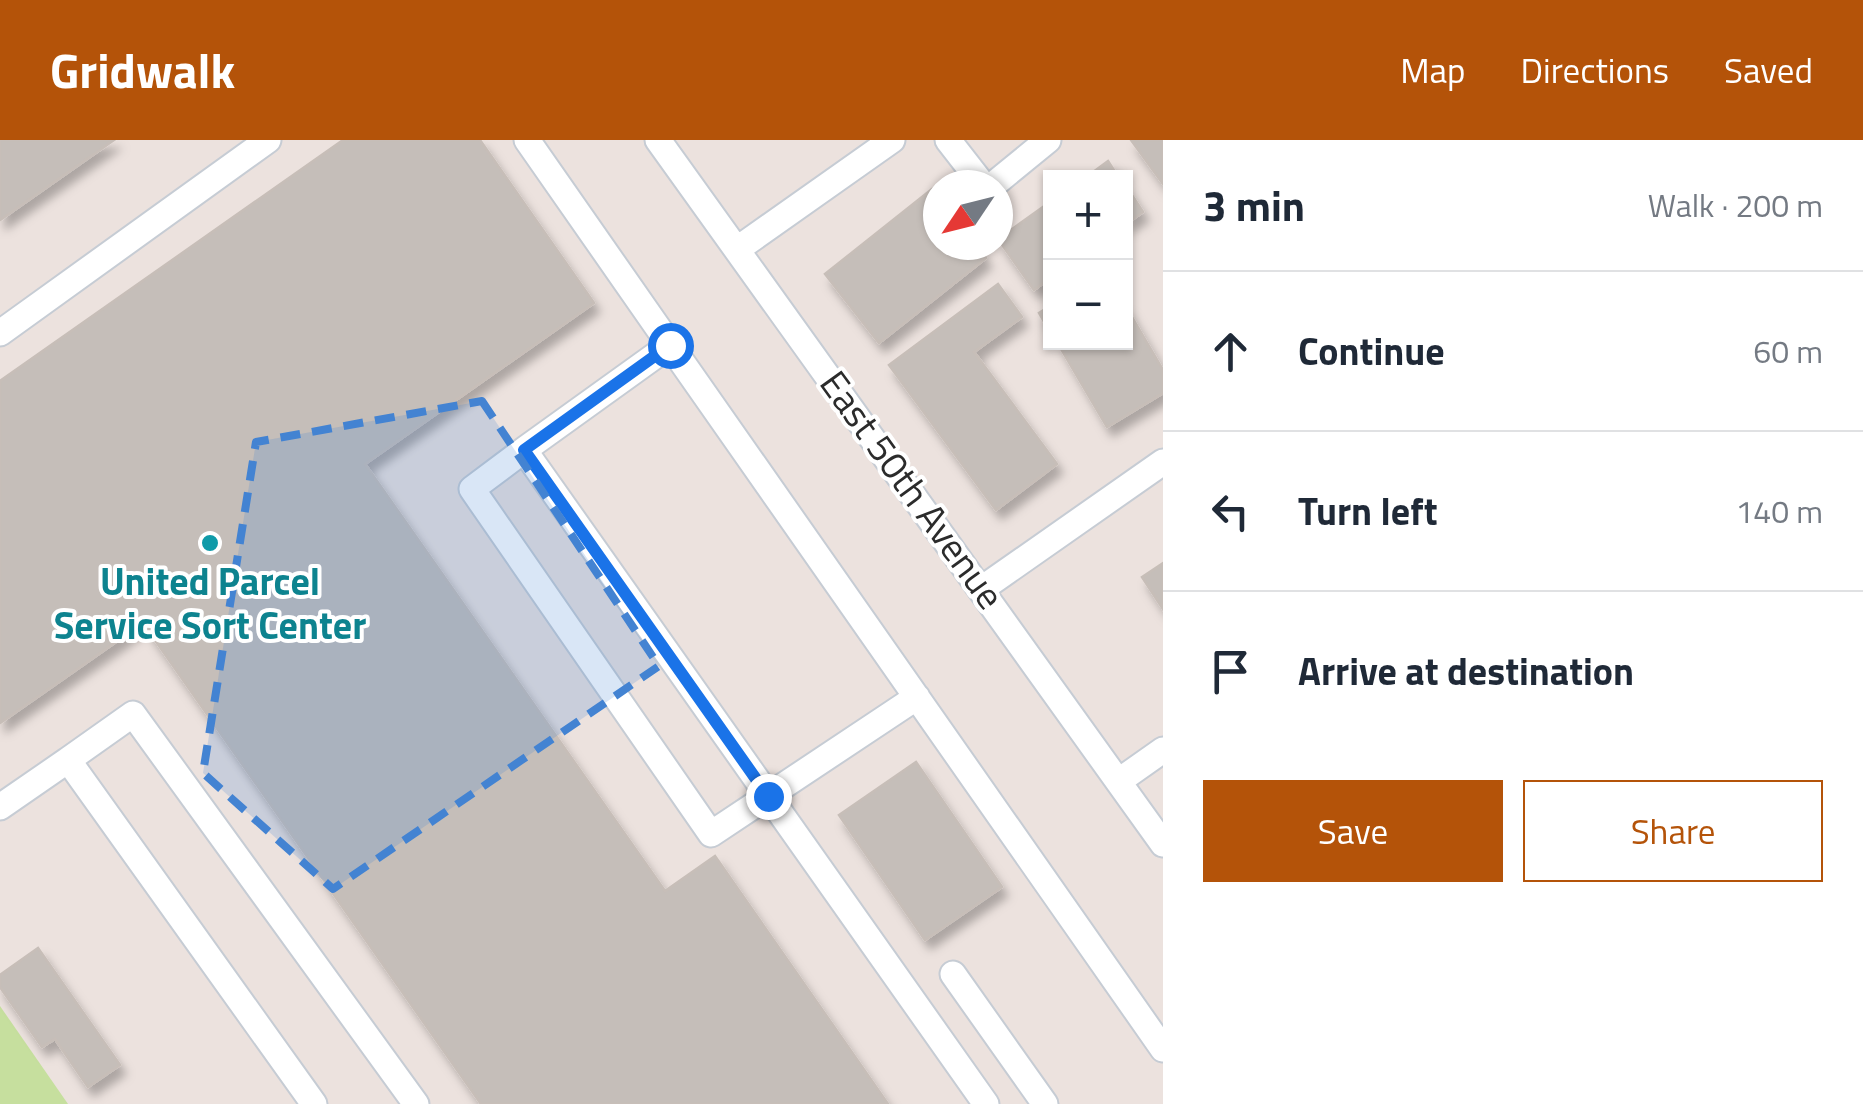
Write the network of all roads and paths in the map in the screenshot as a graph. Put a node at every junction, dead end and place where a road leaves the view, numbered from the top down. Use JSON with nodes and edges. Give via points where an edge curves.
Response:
{"nodes":[{"id":1,"x":268,"y":140,"type":"edge"},
{"id":2,"x":527,"y":140,"type":"edge"},
{"id":3,"x":658,"y":140,"type":"edge"},
{"id":4,"x":892,"y":140,"type":"edge"},
{"id":5,"x":948,"y":140,"type":"edge"},
{"id":6,"x":1048,"y":140,"type":"edge"},
{"id":7,"x":971,"y":170,"type":"edge"},
{"id":8,"x":1011,"y":170,"type":"edge"},
{"id":9,"x":739,"y":248,"type":"junction"},
{"id":10,"x":0,"y":333,"type":"edge"},
{"id":11,"x":670,"y":345,"type":"junction"},
{"id":12,"x":524,"y":450,"type":"junction"},
{"id":13,"x":1163,"y":462,"type":"edge"},
{"id":14,"x":983,"y":588,"type":"junction"},
{"id":15,"x":917,"y":697,"type":"junction"},
{"id":16,"x":1163,"y":750,"type":"edge"},
{"id":17,"x":68,"y":760,"type":"junction"},
{"id":18,"x":1119,"y":781,"type":"junction"},
{"id":19,"x":768,"y":796,"type":"junction"},
{"id":20,"x":0,"y":807,"type":"edge"},
{"id":21,"x":1163,"y":844,"type":"edge"},
{"id":22,"x":954,"y":974,"type":"dead end"},
{"id":23,"x":1163,"y":1049,"type":"edge"},
{"id":24,"x":314,"y":1104,"type":"edge"},
{"id":25,"x":416,"y":1104,"type":"edge"},
{"id":26,"x":986,"y":1104,"type":"edge"},
{"id":27,"x":1045,"y":1104,"type":"edge"}],
"edges":[{"from":1,"to":10,"type":"street"},
{"from":2,"to":11,"type":"street"},
{"from":3,"to":9,"type":"street","name":"East 50th Avenue"},
{"from":4,"to":9,"type":"street"},
{"from":5,"to":7,"type":"street"},
{"from":6,"to":8,"type":"street"},
{"from":9,"to":14,"type":"street","name":"East 50th Avenue"},
{"from":11,"to":12,"type":"street"},
{"from":11,"to":15,"type":"street"},
{"from":12,"to":19,"type":"street"},
{"from":12,"to":19,"type":"street","via":[[472,489],[711,834]]},
{"from":13,"to":14,"type":"street"},
{"from":14,"to":18,"type":"street","name":"East 50th Avenue"},
{"from":15,"to":19,"type":"street"},
{"from":15,"to":23,"type":"street"},
{"from":16,"to":18,"type":"street"},
{"from":17,"to":20,"type":"street"},
{"from":17,"to":24,"type":"street"},
{"from":17,"to":25,"type":"street","via":[[133,714]]},
{"from":18,"to":21,"type":"street","name":"East 50th Avenue"},
{"from":19,"to":26,"type":"street"},
{"from":22,"to":27,"type":"street"}]}
